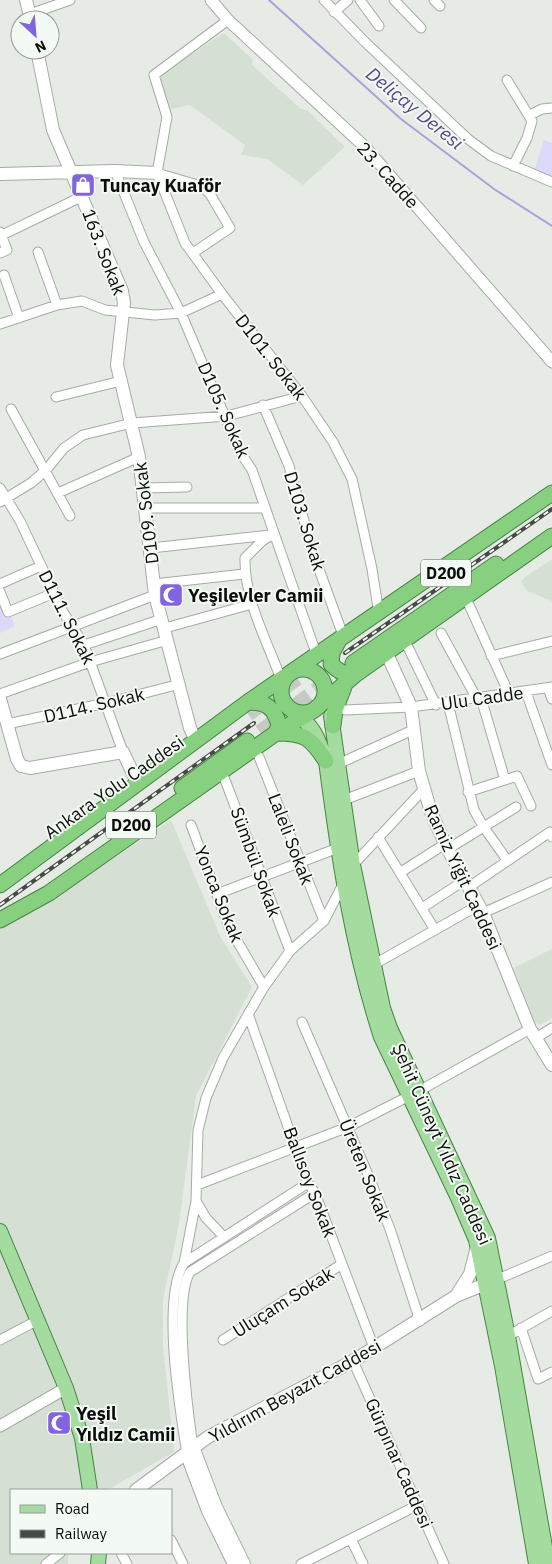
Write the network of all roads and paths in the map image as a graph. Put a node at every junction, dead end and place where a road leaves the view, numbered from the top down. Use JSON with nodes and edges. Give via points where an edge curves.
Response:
{"nodes":[{"id":1,"x":70,"y":0,"type":"edge"},
{"id":2,"x":211,"y":0,"type":"edge"},
{"id":3,"x":324,"y":0,"type":"edge"},
{"id":4,"x":348,"y":0,"type":"edge"},
{"id":5,"x":360,"y":0,"type":"edge"},
{"id":6,"x":394,"y":0,"type":"edge"},
{"id":7,"x":46,"y":10,"type":"edge"},
{"id":8,"x":334,"y":12,"type":"junction"},
{"id":9,"x":228,"y":20,"type":"junction"},
{"id":10,"x":379,"y":26,"type":"dead end"},
{"id":11,"x":422,"y":28,"type":"dead end"},
{"id":12,"x":39,"y":60,"type":"edge"},
{"id":13,"x":507,"y":80,"type":"dead end"},
{"id":14,"x":552,"y":108,"type":"edge"},
{"id":15,"x":530,"y":115,"type":"junction"},
{"id":16,"x":513,"y":166,"type":"junction"},
{"id":17,"x":115,"y":171,"type":"junction"},
{"id":18,"x":72,"y":172,"type":"junction"},
{"id":19,"x":157,"y":173,"type":"junction"},
{"id":20,"x":0,"y":174,"type":"edge"},
{"id":21,"x":552,"y":182,"type":"edge"},
{"id":22,"x":83,"y":196,"type":"junction"},
{"id":23,"x":0,"y":234,"type":"edge"},
{"id":24,"x":3,"y":251,"type":"edge"},
{"id":25,"x":38,"y":252,"type":"dead end"},
{"id":26,"x":193,"y":254,"type":"junction"},
{"id":27,"x":4,"y":275,"type":"dead end"},
{"id":28,"x":222,"y":294,"type":"junction"},
{"id":29,"x":57,"y":305,"type":"junction"},
{"id":30,"x":122,"y":312,"type":"junction"},
{"id":31,"x":181,"y":313,"type":"junction"},
{"id":32,"x":19,"y":318,"type":"junction"},
{"id":33,"x":0,"y":324,"type":"edge"},
{"id":34,"x":552,"y":362,"type":"edge"},
{"id":35,"x":121,"y":381,"type":"junction"},
{"id":36,"x":56,"y":396,"type":"dead end"},
{"id":37,"x":302,"y":396,"type":"junction"},
{"id":38,"x":263,"y":405,"type":"junction"},
{"id":39,"x":11,"y":409,"type":"dead end"},
{"id":40,"x":226,"y":416,"type":"junction"},
{"id":41,"x":132,"y":423,"type":"junction"},
{"id":42,"x":139,"y":457,"type":"junction"},
{"id":43,"x":46,"y":470,"type":"junction"},
{"id":44,"x":187,"y":487,"type":"dead end"},
{"id":45,"x":0,"y":488,"type":"edge"},
{"id":46,"x":144,"y":488,"type":"junction"},
{"id":47,"x":58,"y":493,"type":"junction"},
{"id":48,"x":552,"y":493,"type":"edge"},
{"id":49,"x":552,"y":499,"type":"edge"},
{"id":50,"x":3,"y":500,"type":"edge"},
{"id":51,"x":146,"y":508,"type":"junction"},
{"id":52,"x":264,"y":508,"type":"junction"},
{"id":53,"x":70,"y":516,"type":"dead end"},
{"id":54,"x":552,"y":526,"type":"edge"},
{"id":55,"x":273,"y":534,"type":"junction"},
{"id":56,"x":552,"y":536,"type":"edge"},
{"id":57,"x":151,"y":548,"type":"junction"},
{"id":58,"x":41,"y":566,"type":"junction"},
{"id":59,"x":244,"y":574,"type":"junction"},
{"id":60,"x":0,"y":584,"type":"edge"},
{"id":61,"x":155,"y":590,"type":"junction"},
{"id":62,"x":0,"y":592,"type":"edge"},
{"id":63,"x":54,"y":593,"type":"junction"},
{"id":64,"x":466,"y":598,"type":"junction"},
{"id":65,"x":252,"y":604,"type":"junction"},
{"id":66,"x":379,"y":614,"type":"junction"},
{"id":67,"x":71,"y":625,"type":"junction"},
{"id":68,"x":165,"y":629,"type":"junction"},
{"id":69,"x":441,"y":633,"type":"dead end"},
{"id":70,"x":404,"y":641,"type":"junction"},
{"id":71,"x":552,"y":641,"type":"edge"},
{"id":72,"x":341,"y":642,"type":"junction"},
{"id":73,"x":84,"y":645,"type":"junction"},
{"id":74,"x":0,"y":654,"type":"edge"},
{"id":75,"x":387,"y":654,"type":"junction"},
{"id":76,"x":317,"y":656,"type":"junction"},
{"id":77,"x":491,"y":656,"type":"junction"},
{"id":78,"x":90,"y":662,"type":"junction"},
{"id":79,"x":352,"y":673,"type":"junction"},
{"id":80,"x":286,"y":676,"type":"junction"},
{"id":81,"x":180,"y":684,"type":"junction"},
{"id":82,"x":550,"y":688,"type":"edge"},
{"id":83,"x":526,"y":692,"type":"junction"},
{"id":84,"x":0,"y":694,"type":"edge"},
{"id":85,"x":509,"y":694,"type":"junction"},
{"id":86,"x":326,"y":697,"type":"junction"},
{"id":87,"x":479,"y":698,"type":"junction"},
{"id":88,"x":0,"y":699,"type":"edge"},
{"id":89,"x":552,"y":699,"type":"edge"},
{"id":90,"x":106,"y":703,"type":"junction"},
{"id":91,"x":448,"y":703,"type":"junction"},
{"id":92,"x":436,"y":704,"type":"junction"},
{"id":93,"x":411,"y":707,"type":"junction"},
{"id":94,"x":248,"y":708,"type":"junction"},
{"id":95,"x":345,"y":710,"type":"dead end"},
{"id":96,"x":303,"y":712,"type":"junction"},
{"id":97,"x":7,"y":724,"type":"junction"},
{"id":98,"x":333,"y":726,"type":"junction"},
{"id":99,"x":416,"y":729,"type":"junction"},
{"id":100,"x":260,"y":732,"type":"tunnel mouth"},
{"id":101,"x":276,"y":733,"type":"junction"},
{"id":102,"x":196,"y":741,"type":"junction"},
{"id":103,"x":123,"y":752,"type":"junction"},
{"id":104,"x":259,"y":756,"type":"dead end"},
{"id":105,"x":332,"y":763,"type":"junction"},
{"id":106,"x":552,"y":765,"type":"edge"},
{"id":107,"x":420,"y":771,"type":"junction"},
{"id":108,"x":222,"y":772,"type":"junction"},
{"id":109,"x":505,"y":780,"type":"junction"},
{"id":110,"x":137,"y":782,"type":"junction"},
{"id":111,"x":424,"y":790,"type":"junction"},
{"id":112,"x":468,"y":792,"type":"junction"},
{"id":113,"x":344,"y":800,"type":"junction"},
{"id":114,"x":531,"y":806,"type":"dead end"},
{"id":115,"x":516,"y":807,"type":"dead end"},
{"id":116,"x":191,"y":825,"type":"dead end"},
{"id":117,"x":483,"y":826,"type":"junction"},
{"id":118,"x":378,"y":837,"type":"junction"},
{"id":119,"x":552,"y":837,"type":"edge"},
{"id":120,"x":447,"y":846,"type":"junction"},
{"id":121,"x":338,"y":848,"type":"junction"},
{"id":122,"x":507,"y":860,"type":"junction"},
{"id":123,"x":301,"y":862,"type":"junction"},
{"id":124,"x":353,"y":864,"type":"junction"},
{"id":125,"x":401,"y":872,"type":"junction"},
{"id":126,"x":261,"y":877,"type":"junction"},
{"id":127,"x":344,"y":882,"type":"junction"},
{"id":128,"x":552,"y":882,"type":"edge"},
{"id":129,"x":467,"y":883,"type":"junction"},
{"id":130,"x":0,"y":886,"type":"edge"},
{"id":131,"x":217,"y":894,"type":"junction"},
{"id":132,"x":422,"y":908,"type":"junction"},
{"id":133,"x":481,"y":909,"type":"junction"},
{"id":134,"x":0,"y":913,"type":"edge"},
{"id":135,"x":0,"y":920,"type":"edge"},
{"id":136,"x":324,"y":921,"type":"junction"},
{"id":137,"x":435,"y":930,"type":"junction"},
{"id":138,"x":290,"y":951,"type":"junction"},
{"id":139,"x":373,"y":964,"type":"junction"},
{"id":140,"x":264,"y":987,"type":"junction"},
{"id":141,"x":248,"y":1014,"type":"junction"},
{"id":142,"x":302,"y":1022,"type":"dead end"},
{"id":143,"x":552,"y":1028,"type":"edge"},
{"id":144,"x":533,"y":1033,"type":"junction"},
{"id":145,"x":552,"y":1065,"type":"edge"},
{"id":146,"x":414,"y":1093,"type":"junction"},
{"id":147,"x":348,"y":1127,"type":"junction"},
{"id":148,"x":296,"y":1148,"type":"junction"},
{"id":149,"x":308,"y":1183,"type":"junction"},
{"id":150,"x":197,"y":1185,"type":"junction"},
{"id":151,"x":315,"y":1193,"type":"junction"},
{"id":152,"x":196,"y":1201,"type":"junction"},
{"id":153,"x":0,"y":1230,"type":"edge"},
{"id":154,"x":224,"y":1237,"type":"junction"},
{"id":155,"x":477,"y":1247,"type":"junction"},
{"id":156,"x":552,"y":1256,"type":"edge"},
{"id":157,"x":5,"y":1257,"type":"edge"},
{"id":158,"x":184,"y":1263,"type":"junction"},
{"id":159,"x":342,"y":1264,"type":"junction"},
{"id":160,"x":190,"y":1272,"type":"junction"},
{"id":161,"x":491,"y":1281,"type":"junction"},
{"id":162,"x":456,"y":1296,"type":"junction"},
{"id":163,"x":552,"y":1311,"type":"edge"},
{"id":164,"x":38,"y":1320,"type":"junction"},
{"id":165,"x":420,"y":1321,"type":"junction"},
{"id":166,"x":521,"y":1328,"type":"junction"},
{"id":167,"x":508,"y":1336,"type":"junction"},
{"id":168,"x":0,"y":1340,"type":"edge"},
{"id":169,"x":223,"y":1340,"type":"dead end"},
{"id":170,"x":374,"y":1348,"type":"junction"},
{"id":171,"x":353,"y":1361,"type":"junction"},
{"id":172,"x":552,"y":1372,"type":"edge"},
{"id":173,"x":66,"y":1388,"type":"junction"},
{"id":174,"x":0,"y":1426,"type":"edge"},
{"id":175,"x":190,"y":1450,"type":"junction"},
{"id":176,"x":143,"y":1488,"type":"edge"},
{"id":177,"x":90,"y":1489,"type":"edge"},
{"id":178,"x":418,"y":1505,"type":"junction"},
{"id":179,"x":351,"y":1539,"type":"junction"},
{"id":180,"x":172,"y":1542,"type":"edge"},
{"id":181,"x":59,"y":1554,"type":"edge"},
{"id":182,"x":46,"y":1564,"type":"edge"},
{"id":183,"x":183,"y":1564,"type":"edge"},
{"id":184,"x":234,"y":1564,"type":"edge"},
{"id":185,"x":244,"y":1564,"type":"edge"},
{"id":186,"x":301,"y":1564,"type":"edge"},
{"id":187,"x":363,"y":1564,"type":"edge"},
{"id":188,"x":444,"y":1564,"type":"edge"},
{"id":189,"x":536,"y":1564,"type":"edge"},
{"id":190,"x":548,"y":1564,"type":"edge"}],
"edges":[{"from":1,"to":7,"type":"street"},
{"from":2,"to":9,"type":"street","name":"23. Cadde"},
{"from":3,"to":8,"type":"street"},
{"from":4,"to":8,"type":"street"},
{"from":5,"to":10,"type":"street"},
{"from":6,"to":11,"type":"street"},
{"from":8,"to":16,"type":"street","via":[[468,139],[491,156]]},
{"from":9,"to":19,"type":"street","via":[[154,75],[166,107],[167,127]]},
{"from":9,"to":34,"type":"street","name":"23. Cadde","via":[[365,147]]},
{"from":12,"to":18,"type":"main road","name":"163. Sokak","via":[[53,130]]},
{"from":13,"to":15,"type":"street"},
{"from":14,"to":15,"type":"street"},
{"from":15,"to":16,"type":"street","via":[[531,128]]},
{"from":16,"to":21,"type":"street"},
{"from":17,"to":18,"type":"main road"},
{"from":17,"to":19,"type":"main road"},
{"from":17,"to":31,"type":"street","name":"D105. Sokak","via":[[144,242]]},
{"from":18,"to":20,"type":"main road"},
{"from":18,"to":22,"type":"main road","name":"163. Sokak"},
{"from":19,"to":26,"type":"street","name":"D101. Sokak","via":[[185,243]]},
{"from":19,"to":26,"type":"street","via":[[200,186],[210,194],[230,228]]},
{"from":22,"to":23,"type":"street"},
{"from":22,"to":30,"type":"main road","name":"163. Sokak","via":[[122,291]]},
{"from":23,"to":24,"type":"street"},
{"from":25,"to":29,"type":"street"},
{"from":26,"to":28,"type":"street","name":"D101. Sokak"},
{"from":27,"to":32,"type":"street"},
{"from":28,"to":31,"type":"street"},
{"from":28,"to":37,"type":"street","name":"D101. Sokak"},
{"from":29,"to":30,"type":"street","via":[[82,301],[105,310]]},
{"from":29,"to":32,"type":"street"},
{"from":30,"to":31,"type":"street"},
{"from":30,"to":35,"type":"main road","name":"D109. Sokak","via":[[117,365]]},
{"from":31,"to":40,"type":"street","name":"D105. Sokak"},
{"from":32,"to":33,"type":"street"},
{"from":35,"to":36,"type":"street"},
{"from":35,"to":41,"type":"main road","name":"D109. Sokak"},
{"from":37,"to":38,"type":"street"},
{"from":37,"to":66,"type":"street","name":"D101. Sokak","via":[[333,442],[352,479]]},
{"from":38,"to":40,"type":"street"},
{"from":38,"to":72,"type":"street","name":"D103. Sokak","via":[[289,466]]},
{"from":39,"to":43,"type":"street","via":[[37,460]]},
{"from":40,"to":41,"type":"street"},
{"from":40,"to":52,"type":"street","name":"D105. Sokak","via":[[240,452],[252,470]]},
{"from":41,"to":42,"type":"main road","name":"D109. Sokak"},
{"from":41,"to":43,"type":"street","via":[[83,435],[64,448]]},
{"from":42,"to":46,"type":"main road","name":"D109. Sokak"},
{"from":42,"to":47,"type":"street"},
{"from":43,"to":47,"type":"street"},
{"from":43,"to":50,"type":"street"},
{"from":44,"to":46,"type":"street"},
{"from":45,"to":50,"type":"street","name":"D111. Sokak"},
{"from":46,"to":51,"type":"main road","name":"D109. Sokak"},
{"from":47,"to":53,"type":"street"},
{"from":48,"to":66,"type":"highway"},
{"from":49,"to":72,"type":"highway","number":"D200"},
{"from":50,"to":58,"type":"street","name":"D111. Sokak"},
{"from":51,"to":52,"type":"street"},
{"from":51,"to":57,"type":"main road","name":"D109. Sokak"},
{"from":52,"to":55,"type":"street","name":"D105. Sokak"},
{"from":54,"to":79,"type":"highway","number":"D200"},
{"from":55,"to":57,"type":"street"},
{"from":55,"to":59,"type":"street","via":[[245,558]]},
{"from":55,"to":76,"type":"street","name":"D105. Sokak"},
{"from":56,"to":64,"type":"highway"},
{"from":57,"to":61,"type":"main road","name":"D109. Sokak"},
{"from":58,"to":60,"type":"street"},
{"from":58,"to":63,"type":"street","name":"D111. Sokak"},
{"from":59,"to":61,"type":"street"},
{"from":59,"to":65,"type":"street"},
{"from":61,"to":67,"type":"street"},
{"from":61,"to":68,"type":"main road","name":"D109. Sokak"},
{"from":62,"to":63,"type":"street","via":[[8,612]]},
{"from":63,"to":67,"type":"street","name":"D111. Sokak"},
{"from":64,"to":70,"type":"highway"},
{"from":64,"to":77,"type":"street"},
{"from":65,"to":68,"type":"street"},
{"from":65,"to":80,"type":"street"},
{"from":66,"to":72,"type":"highway"},
{"from":67,"to":73,"type":"street","name":"D111. Sokak"},
{"from":67,"to":74,"type":"street"},
{"from":68,"to":73,"type":"street"},
{"from":68,"to":78,"type":"street"},
{"from":68,"to":81,"type":"main road","name":"D109. Sokak"},
{"from":69,"to":87,"type":"street"},
{"from":70,"to":75,"type":"highway"},
{"from":70,"to":92,"type":"street"},
{"from":71,"to":77,"type":"street"},
{"from":72,"to":76,"type":"highway"},
{"from":72,"to":79,"type":"highway","via":[[332,652],[331,664],[347,675]]},
{"from":73,"to":78,"type":"street","name":"D111. Sokak"},
{"from":75,"to":79,"type":"highway"},
{"from":75,"to":93,"type":"main road","name":"Ramiz Yiğit Caddesi"},
{"from":76,"to":80,"type":"highway"},
{"from":77,"to":85,"type":"street"},
{"from":78,"to":84,"type":"street"},
{"from":78,"to":90,"type":"street","name":"D111. Sokak"},
{"from":79,"to":86,"type":"highway"},
{"from":79,"to":98,"type":"highway","via":[[335,710]]},
{"from":80,"to":86,"type":"highway","via":[[303,669],[315,672],[323,681]]},
{"from":80,"to":94,"type":"highway"},
{"from":80,"to":96,"type":"highway","via":[[281,689],[284,702]]},
{"from":81,"to":90,"type":"street","name":"D114. Sokak"},
{"from":81,"to":102,"type":"main road","name":"D109. Sokak"},
{"from":82,"to":83,"type":"street","name":"Ulu Cadde"},
{"from":82,"to":89,"type":"street"},
{"from":83,"to":85,"type":"street","name":"Ulu Cadde"},
{"from":83,"to":106,"type":"street"},
{"from":85,"to":87,"type":"street","name":"Ulu Cadde"},
{"from":86,"to":96,"type":"highway"},
{"from":86,"to":98,"type":"main road","name":"Şehit Cüneyt Yıldız Caddesi"},
{"from":87,"to":91,"type":"street","name":"Ulu Cadde"},
{"from":87,"to":109,"type":"street"},
{"from":88,"to":97,"type":"main road"},
{"from":90,"to":97,"type":"street","name":"D114. Sokak"},
{"from":90,"to":103,"type":"street","name":"D111. Sokak"},
{"from":91,"to":92,"type":"street","name":"Ulu Cadde"},
{"from":91,"to":112,"type":"street"},
{"from":92,"to":93,"type":"street","name":"Ulu Cadde"},
{"from":93,"to":95,"type":"street","name":"Ulu Cadde"},
{"from":93,"to":99,"type":"main road","name":"Ramiz Yiğit Caddesi"},
{"from":94,"to":101,"type":"highway","via":[[262,702],[271,707],[279,725]]},
{"from":94,"to":102,"type":"highway"},
{"from":94,"to":130,"type":"highway","name":"Ankara Yolu Caddesi","number":"D200","via":[[32,868]]},
{"from":96,"to":101,"type":"highway"},
{"from":96,"to":105,"type":"main road"},
{"from":97,"to":103,"type":"main road","via":[[17,759],[22,766],[30,768]]},
{"from":98,"to":105,"type":"main road","name":"Şehit Cüneyt Yıldız Caddesi"},
{"from":99,"to":105,"type":"street"},
{"from":99,"to":107,"type":"main road","name":"Ramiz Yiğit Caddesi"},
{"from":100,"to":134,"type":"highway","number":"D200","via":[[68,871]]},
{"from":101,"to":105,"type":"highway","via":[[307,737]]},
{"from":101,"to":108,"type":"highway"},
{"from":102,"to":110,"type":"highway"},
{"from":103,"to":110,"type":"main road"},
{"from":104,"to":123,"type":"street","name":"Laleli Sokak"},
{"from":105,"to":113,"type":"main road","name":"Şehit Cüneyt Yıldız Caddesi"},
{"from":105,"to":121,"type":"main road"},
{"from":107,"to":111,"type":"main road","name":"Ramiz Yiğit Caddesi"},
{"from":107,"to":113,"type":"street"},
{"from":108,"to":126,"type":"street","name":"Sümbül Sokak"},
{"from":108,"to":135,"type":"highway","via":[[49,893]]},
{"from":109,"to":112,"type":"street"},
{"from":109,"to":114,"type":"street","via":[[517,776]]},
{"from":110,"to":130,"type":"highway"},
{"from":111,"to":118,"type":"street"},
{"from":111,"to":120,"type":"main road","name":"Ramiz Yiğit Caddesi"},
{"from":112,"to":117,"type":"street"},
{"from":113,"to":124,"type":"main road","name":"Şehit Cüneyt Yıldız Caddesi"},
{"from":115,"to":117,"type":"street"},
{"from":116,"to":131,"type":"street","name":"Yonca Sokak"},
{"from":117,"to":120,"type":"street"},
{"from":117,"to":122,"type":"street"},
{"from":118,"to":124,"type":"street"},
{"from":118,"to":125,"type":"street"},
{"from":119,"to":122,"type":"street","via":[[550,832]]},
{"from":120,"to":125,"type":"street"},
{"from":120,"to":129,"type":"main road","name":"Ramiz Yiğit Caddesi"},
{"from":121,"to":123,"type":"street"},
{"from":121,"to":127,"type":"main road"},
{"from":122,"to":129,"type":"street"},
{"from":123,"to":126,"type":"street"},
{"from":123,"to":136,"type":"street","name":"Laleli Sokak"},
{"from":124,"to":139,"type":"main road","name":"Şehit Cüneyt Yıldız Caddesi"},
{"from":125,"to":132,"type":"street"},
{"from":126,"to":131,"type":"street"},
{"from":126,"to":138,"type":"street","name":"Sümbül Sokak"},
{"from":127,"to":136,"type":"street"},
{"from":127,"to":146,"type":"main road","via":[[381,1037]]},
{"from":128,"to":133,"type":"street"},
{"from":129,"to":132,"type":"street"},
{"from":129,"to":133,"type":"main road","name":"Ramiz Yiğit Caddesi"},
{"from":131,"to":140,"type":"street","name":"Yonca Sokak","via":[[229,927]]},
{"from":132,"to":137,"type":"street"},
{"from":133,"to":137,"type":"street"},
{"from":133,"to":144,"type":"main road","name":"Ramiz Yiğit Caddesi"},
{"from":136,"to":138,"type":"street"},
{"from":137,"to":139,"type":"street"},
{"from":138,"to":140,"type":"street"},
{"from":139,"to":146,"type":"main road","name":"Şehit Cüneyt Yıldız Caddesi","via":[[390,1028]]},
{"from":140,"to":141,"type":"street"},
{"from":141,"to":148,"type":"street","name":"Ballısoy Sokak"},
{"from":141,"to":150,"type":"street","via":[[223,1058],[206,1098],[198,1130]]},
{"from":142,"to":147,"type":"street","name":"Üreten Sokak"},
{"from":143,"to":144,"type":"street"},
{"from":144,"to":145,"type":"main road","name":"Ramiz Yiğit Caddesi"},
{"from":144,"to":146,"type":"street"},
{"from":146,"to":147,"type":"street"},
{"from":146,"to":155,"type":"main road","name":"Şehit Cüneyt Yıldız Caddesi"},
{"from":146,"to":161,"type":"main road","name":"Şehit Cüneyt Yıldız Caddesi","via":[[481,1220],[488,1238]]},
{"from":147,"to":148,"type":"street"},
{"from":147,"to":165,"type":"street","name":"Üreten Sokak","via":[[390,1229]]},
{"from":148,"to":149,"type":"street","name":"Ballısoy Sokak"},
{"from":148,"to":150,"type":"street"},
{"from":149,"to":151,"type":"street","name":"Ballısoy Sokak"},
{"from":149,"to":154,"type":"street"},
{"from":150,"to":152,"type":"street"},
{"from":151,"to":159,"type":"street","name":"Ballısoy Sokak"},
{"from":151,"to":160,"type":"street"},
{"from":152,"to":154,"type":"street","via":[[206,1218]]},
{"from":152,"to":158,"type":"street"},
{"from":153,"to":157,"type":"main road"},
{"from":154,"to":158,"type":"street"},
{"from":155,"to":161,"type":"main road","name":"Şehit Cüneyt Yıldız Caddesi"},
{"from":155,"to":162,"type":"main road","name":"Yıldırım Beyazıt Caddesi","via":[[470,1274]]},
{"from":156,"to":161,"type":"street"},
{"from":157,"to":164,"type":"main road"},
{"from":158,"to":160,"type":"street"},
{"from":158,"to":175,"type":"street","via":[[178,1273],[174,1310],[179,1406]]},
{"from":159,"to":169,"type":"street","name":"Uluçam Sokak"},
{"from":159,"to":170,"type":"street","name":"Ballısoy Sokak"},
{"from":160,"to":175,"type":"street","via":[[183,1288],[182,1318]]},
{"from":161,"to":162,"type":"main road","name":"Yıldırım Beyazıt Caddesi"},
{"from":161,"to":167,"type":"main road","name":"Şehit Cüneyt Yıldız Caddesi"},
{"from":161,"to":189,"type":"main road","name":"Şehit Cüneyt Yıldız Caddesi"},
{"from":162,"to":165,"type":"main road","name":"Yıldırım Beyazıt Caddesi"},
{"from":163,"to":166,"type":"street"},
{"from":164,"to":168,"type":"street"},
{"from":164,"to":173,"type":"main road"},
{"from":165,"to":170,"type":"main road","name":"Yıldırım Beyazıt Caddesi"},
{"from":166,"to":167,"type":"street"},
{"from":166,"to":172,"type":"street","via":[[538,1379]]},
{"from":167,"to":190,"type":"main road","name":"Şehit Cüneyt Yıldız Caddesi"},
{"from":170,"to":171,"type":"main road","name":"Yıldırım Beyazıt Caddesi"},
{"from":171,"to":175,"type":"main road","name":"Yıldırım Beyazıt Caddesi","via":[[230,1425]]},
{"from":171,"to":178,"type":"street","name":"Gürpınar Caddesi"},
{"from":173,"to":174,"type":"street"},
{"from":173,"to":177,"type":"main road","via":[[82,1438]]},
{"from":175,"to":176,"type":"main road","name":"Yıldırım Beyazıt Caddesi"},
{"from":175,"to":184,"type":"main road","via":[[208,1511]]},
{"from":175,"to":185,"type":"main road"},
{"from":178,"to":179,"type":"street"},
{"from":178,"to":188,"type":"street","name":"Gürpınar Caddesi"},
{"from":179,"to":186,"type":"street"},
{"from":179,"to":187,"type":"street"},
{"from":180,"to":183,"type":"street"},
{"from":181,"to":182,"type":"street"}]}
